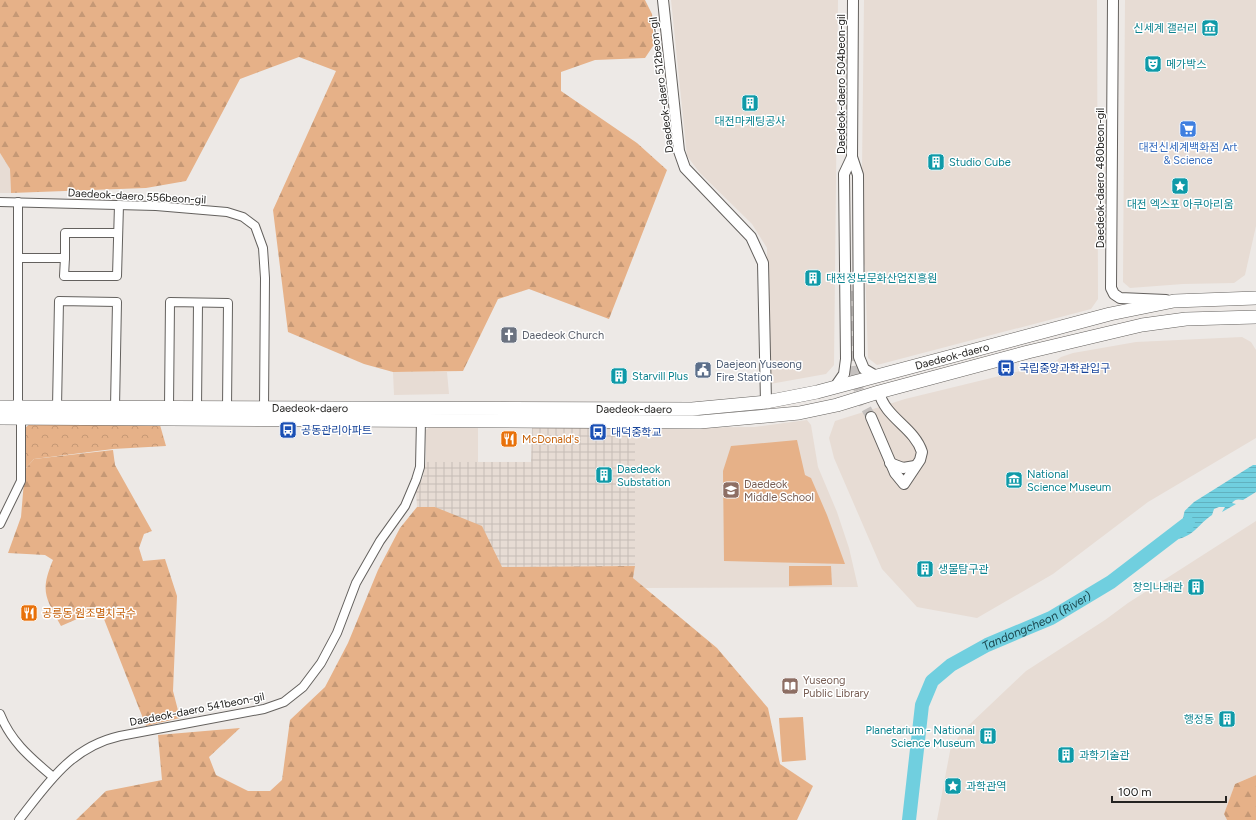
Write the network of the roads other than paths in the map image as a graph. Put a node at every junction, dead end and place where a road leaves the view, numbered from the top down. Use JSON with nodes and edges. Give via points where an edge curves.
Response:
{"nodes":[{"id":1,"x":663,"y":0,"type":"edge"},
{"id":2,"x":853,"y":0,"type":"edge"},
{"id":3,"x":1113,"y":0,"type":"edge"},
{"id":4,"x":852,"y":157,"type":"junction"},
{"id":5,"x":0,"y":202,"type":"edge"},
{"id":6,"x":18,"y":202,"type":"junction"},
{"id":7,"x":119,"y":205,"type":"junction"},
{"id":8,"x":118,"y":233,"type":"junction"},
{"id":9,"x":18,"y":258,"type":"junction"},
{"id":10,"x":65,"y":258,"type":"junction"},
{"id":11,"x":856,"y":294,"type":"junction"},
{"id":12,"x":1256,"y":298,"type":"edge"},
{"id":13,"x":845,"y":299,"type":"junction"},
{"id":14,"x":1174,"y":301,"type":"junction"},
{"id":15,"x":198,"y":303,"type":"junction"},
{"id":16,"x":1256,"y":317,"type":"edge"},
{"id":17,"x":876,"y":376,"type":"junction"},
{"id":18,"x":836,"y":387,"type":"junction"},
{"id":19,"x":879,"y":392,"type":"junction"},
{"id":20,"x":766,"y":402,"type":"junction"},
{"id":21,"x":0,"y":407,"type":"edge"},
{"id":22,"x":57,"y":407,"type":"junction"},
{"id":23,"x":115,"y":407,"type":"junction"},
{"id":24,"x":169,"y":408,"type":"junction"},
{"id":25,"x":197,"y":408,"type":"junction"},
{"id":26,"x":227,"y":408,"type":"junction"},
{"id":27,"x":264,"y":408,"type":"junction"},
{"id":28,"x":20,"y":412,"type":"junction"},
{"id":29,"x":871,"y":417,"type":"tunnel mouth"},
{"id":30,"x":0,"y":418,"type":"edge"},
{"id":31,"x":421,"y":420,"type":"junction"},
{"id":32,"x":890,"y":463,"type":"junction"},
{"id":33,"x":915,"y":466,"type":"junction"},
{"id":34,"x":3,"y":507,"type":"edge"},
{"id":35,"x":0,"y":524,"type":"edge"},
{"id":36,"x":0,"y":714,"type":"edge"},
{"id":37,"x":53,"y":777,"type":"junction"},
{"id":38,"x":19,"y":820,"type":"edge"}],
"edges":[{"from":1,"to":20,"type":"street","name":"Daedeok-daero 512beon-gil","via":[[679,151],[685,168],[751,237],[763,263]]},
{"from":2,"to":4,"type":"street","name":"Daedeok-daero 504beon-gil"},
{"from":3,"to":14,"type":"street","name":"Daedeok-daero 480beon-gil","via":[[1111,288],[1120,298]]},
{"from":4,"to":11,"type":"street","name":"Daedeok-daero 504beon-gil"},
{"from":4,"to":13,"type":"street","via":[[844,174]]},
{"from":5,"to":6,"type":"street","name":"Daedeok-daero 556beon-gil"},
{"from":6,"to":7,"type":"street","name":"Daedeok-daero 556beon-gil"},
{"from":6,"to":9,"type":"street"},
{"from":7,"to":8,"type":"street"},
{"from":7,"to":27,"type":"street","name":"Daedeok-daero 556beon-gil","via":[[227,212],[244,217],[255,226],[263,248],[265,278]]},
{"from":8,"to":10,"type":"street","via":[[65,233]]},
{"from":8,"to":10,"type":"street","via":[[117,276],[64,276]]},
{"from":9,"to":10,"type":"street"},
{"from":9,"to":28,"type":"street"},
{"from":11,"to":13,"type":"street","via":[[855,303],[849,305]]},
{"from":11,"to":17,"type":"street","via":[[859,357],[864,369]]},
{"from":12,"to":14,"type":"main road","name":"Daedeok-daero"},
{"from":13,"to":18,"type":"street","via":[[846,359],[844,374]]},
{"from":14,"to":17,"type":"main road","name":"Daedeok-daero","via":[[1110,314]]},
{"from":15,"to":24,"type":"street","via":[[170,302]]},
{"from":15,"to":25,"type":"street"},
{"from":15,"to":26,"type":"street","via":[[228,303]]},
{"from":16,"to":19,"type":"main road","name":"Daedeok-daero","via":[[1186,319],[1142,325]]},
{"from":17,"to":18,"type":"main road","name":"Daedeok-daero"},
{"from":18,"to":20,"type":"main road","name":"Daedeok-daero"},
{"from":19,"to":31,"type":"main road","name":"Daedeok-daero","via":[[838,405],[799,413],[700,422]]},
{"from":19,"to":33,"type":"street","via":[[881,402],[920,445],[922,452]]},
{"from":20,"to":27,"type":"main road","name":"Daedeok-daero","via":[[692,409]]},
{"from":21,"to":28,"type":"main road","name":"Daedeok-daero"},
{"from":22,"to":23,"type":"main road","name":"Daedeok-daero"},
{"from":22,"to":23,"type":"street","via":[[59,301],[66,301],[117,302]]},
{"from":22,"to":28,"type":"main road","name":"Daedeok-daero"},
{"from":23,"to":24,"type":"main road","name":"Daedeok-daero"},
{"from":24,"to":25,"type":"main road","name":"Daedeok-daero"},
{"from":25,"to":26,"type":"main road","name":"Daedeok-daero"},
{"from":26,"to":27,"type":"main road","name":"Daedeok-daero"},
{"from":28,"to":30,"type":"main road","name":"Daedeok-daero"},
{"from":28,"to":31,"type":"main road","name":"Daedeok-daero"},
{"from":28,"to":34,"type":"street","via":[[21,480],[19,488]]},
{"from":29,"to":32,"type":"street"},
{"from":31,"to":37,"type":"street","name":"Daedeok-daero 541beon-gil","via":[[420,467],[412,492],[356,583],[337,633],[321,663],[302,687],[284,702],[264,709],[105,739],[78,753]]},
{"from":32,"to":33,"type":"street","via":[[903,468]]},
{"from":32,"to":33,"type":"street","via":[[904,484]]},
{"from":34,"to":35,"type":"street"},
{"from":36,"to":37,"type":"street","via":[[13,740]]},
{"from":37,"to":38,"type":"street","name":"Daedeok-daero 541beon-gil"}]}
